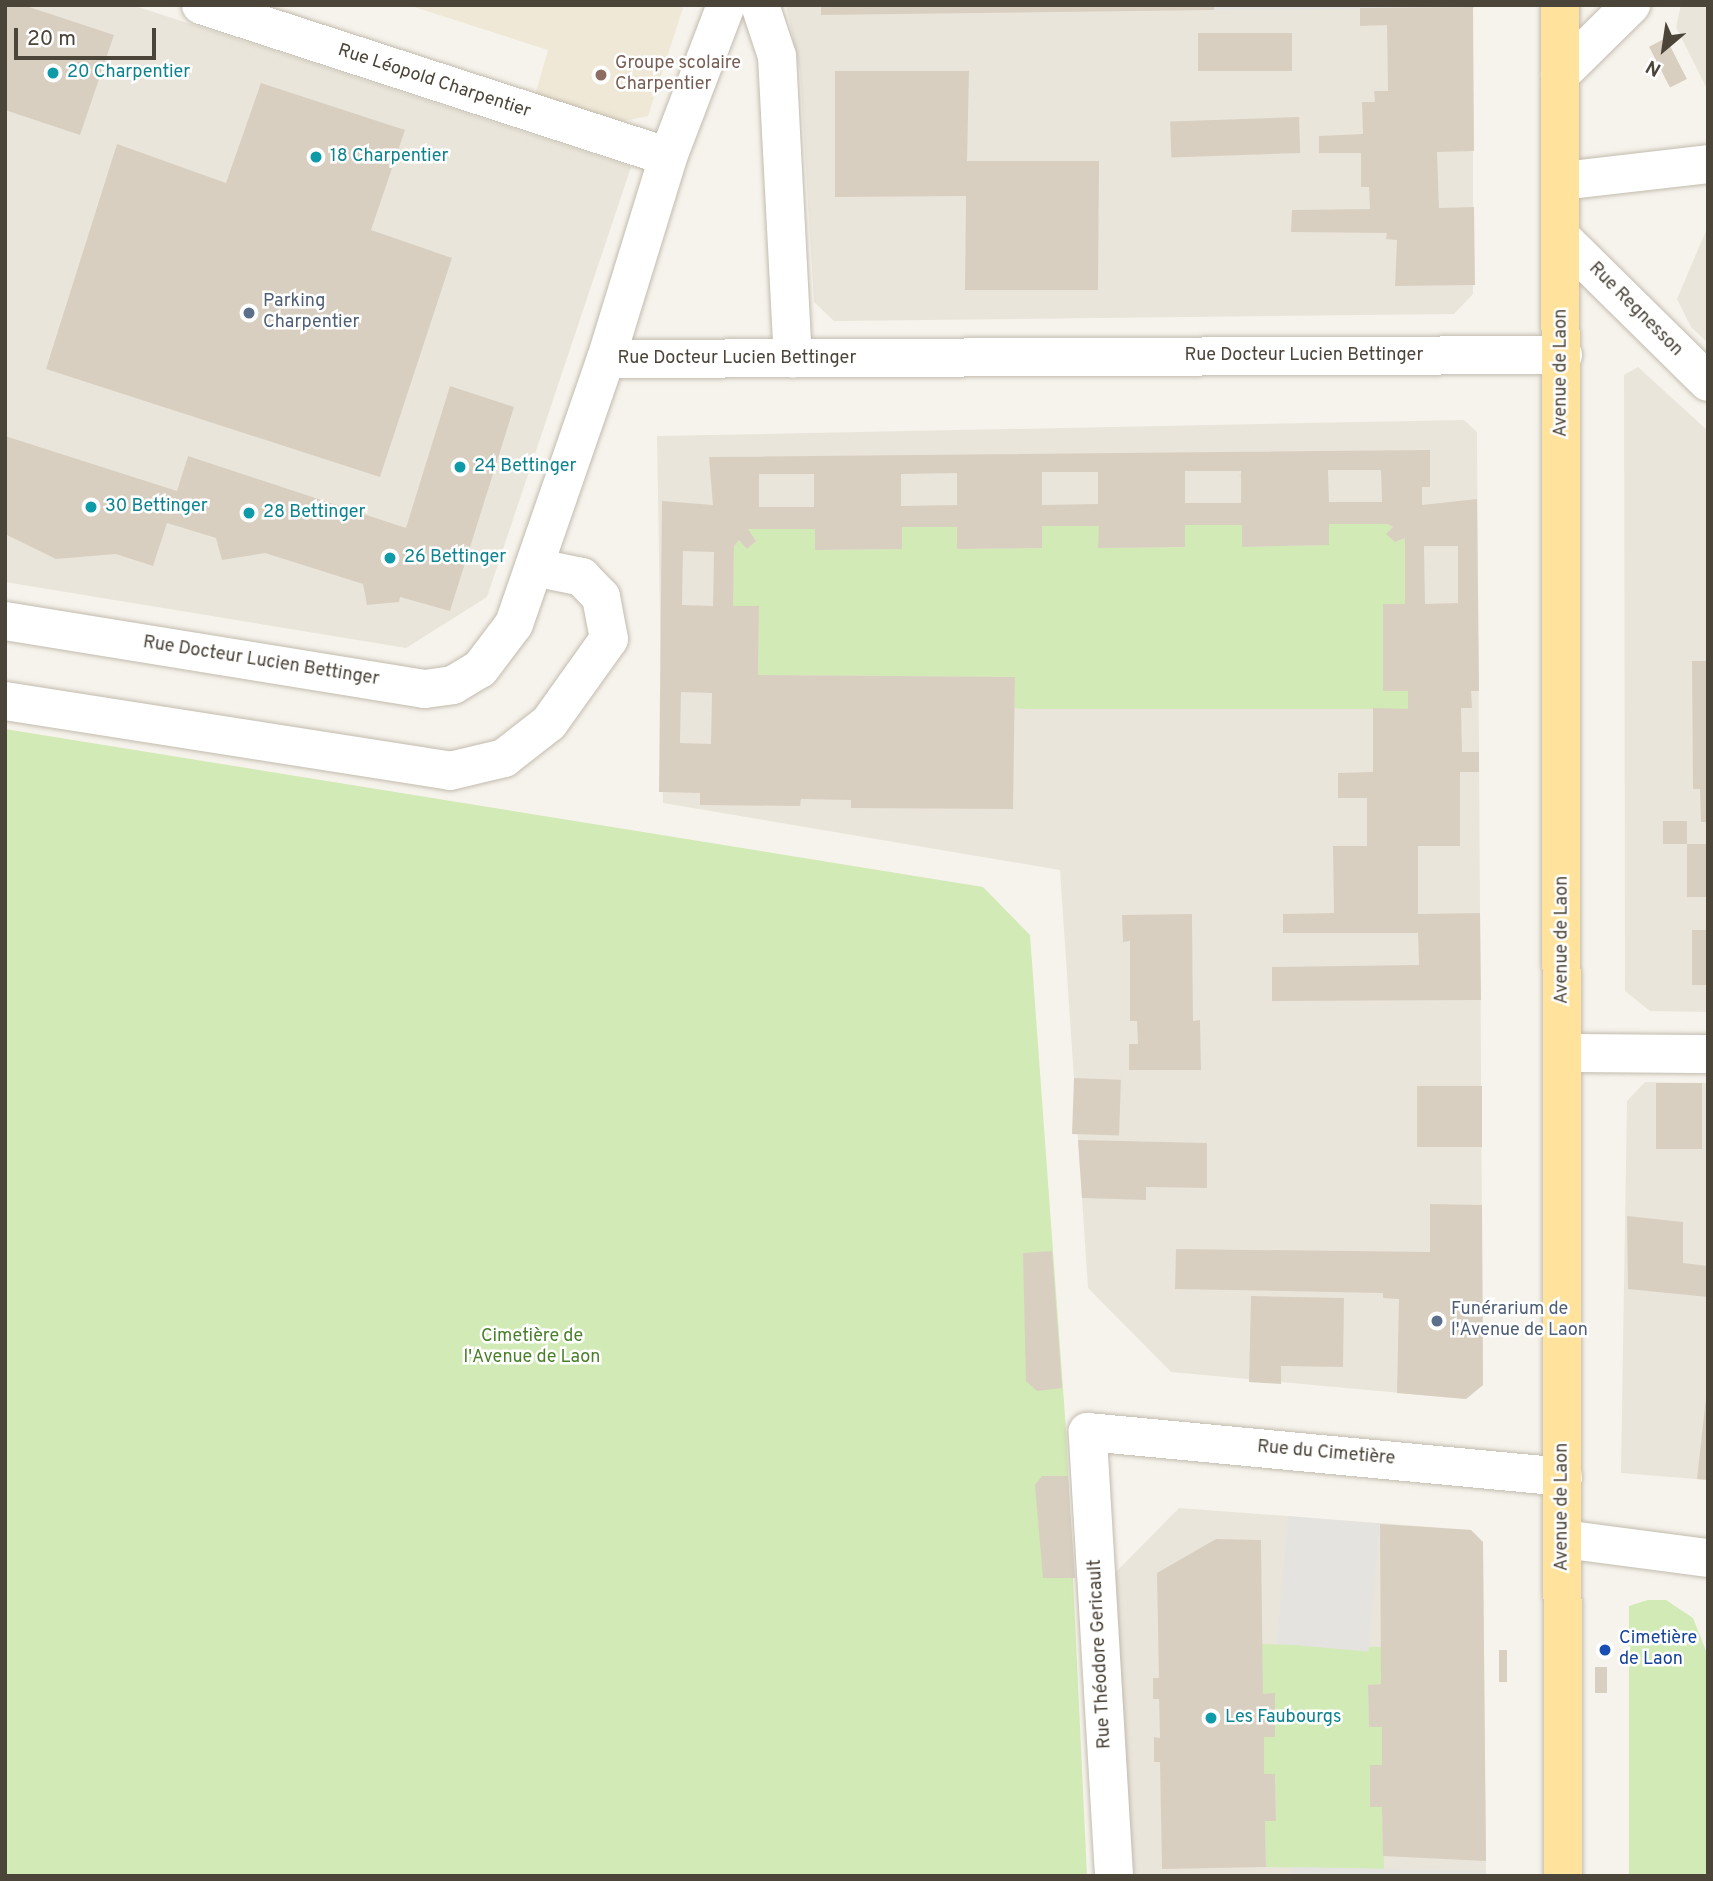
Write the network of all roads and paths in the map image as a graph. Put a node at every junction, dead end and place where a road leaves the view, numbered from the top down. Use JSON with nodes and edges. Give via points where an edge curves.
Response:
{"nodes":[{"id":1,"x":201,"y":5,"type":"edge"},
{"id":2,"x":726,"y":5,"type":"edge"},
{"id":3,"x":760,"y":5,"type":"edge"},
{"id":4,"x":1560,"y":5,"type":"edge"},
{"id":5,"x":1631,"y":5,"type":"edge"},
{"id":6,"x":1560,"y":75,"type":"junction"},
{"id":7,"x":668,"y":157,"type":"junction"},
{"id":8,"x":1708,"y":164,"type":"edge"},
{"id":9,"x":1562,"y":181,"type":"junction"},
{"id":10,"x":1562,"y":238,"type":"junction"},
{"id":11,"x":1563,"y":355,"type":"junction"},
{"id":12,"x":606,"y":359,"type":"junction"},
{"id":13,"x":793,"y":359,"type":"junction"},
{"id":14,"x":1708,"y":382,"type":"edge"},
{"id":15,"x":534,"y":567,"type":"junction"},
{"id":16,"x":5,"y":621,"type":"edge"},
{"id":17,"x":5,"y":701,"type":"edge"},
{"id":18,"x":1563,"y":1053,"type":"junction"},
{"id":19,"x":1708,"y":1054,"type":"edge"},
{"id":20,"x":1088,"y":1432,"type":"joint"},
{"id":21,"x":1563,"y":1477,"type":"junction"},
{"id":22,"x":1563,"y":1539,"type":"junction"},
{"id":23,"x":1708,"y":1558,"type":"edge"},
{"id":24,"x":1114,"y":1876,"type":"edge"},
{"id":25,"x":1563,"y":1876,"type":"edge"}],
"edges":[{"from":1,"to":7,"type":"street","name":"Rue Léopold Charpentier"},
{"from":2,"to":7,"type":"street"},
{"from":3,"to":13,"type":"street","via":[[777,56]]},
{"from":4,"to":6,"type":"main road","name":"Avenue de Laon"},
{"from":5,"to":6,"type":"street"},
{"from":6,"to":9,"type":"main road","name":"Avenue de Laon"},
{"from":7,"to":12,"type":"street"},
{"from":8,"to":9,"type":"street"},
{"from":9,"to":10,"type":"main road","name":"Avenue de Laon"},
{"from":10,"to":11,"type":"main road","name":"Avenue de Laon"},
{"from":10,"to":14,"type":"street","name":"Rue Regnesson"},
{"from":11,"to":13,"type":"street","name":"Rue Docteur Lucien Bettinger"},
{"from":11,"to":18,"type":"main road","name":"Avenue de Laon"},
{"from":12,"to":13,"type":"street","name":"Rue Docteur Lucien Bettinger"},
{"from":12,"to":15,"type":"street","name":"Rue Docteur Lucien Bettinger"},
{"from":15,"to":16,"type":"street","name":"Rue Docteur Lucien Bettinger","via":[[500,647],[480,669],[453,685],[425,689]]},
{"from":15,"to":17,"type":"street","via":[[582,577],[601,597],[609,639],[549,723],[504,758],[450,771]]},
{"from":18,"to":19,"type":"street"},
{"from":18,"to":21,"type":"main road","name":"Avenue de Laon"},
{"from":20,"to":21,"type":"street","name":"Rue du Cimetière"},
{"from":20,"to":24,"type":"street","name":"Rue Théodore Gericault"},
{"from":21,"to":22,"type":"main road","name":"Avenue de Laon"},
{"from":22,"to":23,"type":"street"},
{"from":22,"to":25,"type":"main road","name":"Avenue de Laon"}]}
